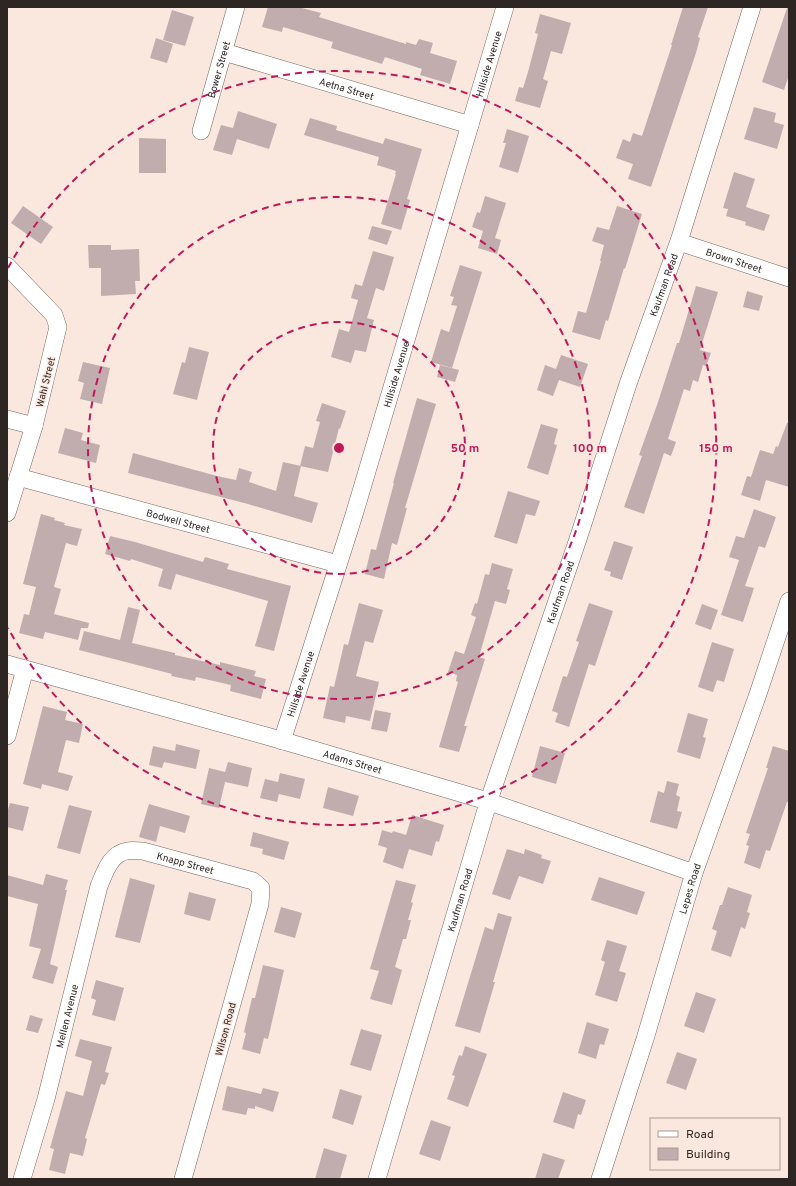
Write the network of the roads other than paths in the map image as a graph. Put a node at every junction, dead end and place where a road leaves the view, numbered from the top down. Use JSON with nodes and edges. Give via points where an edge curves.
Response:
{"nodes":[{"id":1,"x":236,"y":7,"type":"edge"},
{"id":2,"x":506,"y":7,"type":"edge"},
{"id":3,"x":752,"y":7,"type":"edge"},
{"id":4,"x":224,"y":52,"type":"junction"},
{"id":5,"x":470,"y":125,"type":"junction"},
{"id":6,"x":201,"y":131,"type":"dead end"},
{"id":7,"x":679,"y":242,"type":"junction"},
{"id":8,"x":7,"y":266,"type":"edge"},
{"id":9,"x":789,"y":278,"type":"edge"},
{"id":10,"x":7,"y":419,"type":"edge"},
{"id":11,"x":34,"y":426,"type":"junction"},
{"id":12,"x":18,"y":477,"type":"junction"},
{"id":13,"x":7,"y":513,"type":"edge"},
{"id":14,"x":338,"y":564,"type":"junction"},
{"id":15,"x":789,"y":601,"type":"edge"},
{"id":16,"x":7,"y":664,"type":"edge"},
{"id":17,"x":25,"y":670,"type":"junction"},
{"id":18,"x":7,"y":736,"type":"edge"},
{"id":19,"x":282,"y":741,"type":"junction"},
{"id":20,"x":489,"y":802,"type":"junction"},
{"id":21,"x":116,"y":855,"type":"joint"},
{"id":22,"x":694,"y":873,"type":"junction"},
{"id":23,"x":253,"y":881,"type":"joint"},
{"id":24,"x":22,"y":1179,"type":"edge"},
{"id":25,"x":183,"y":1179,"type":"edge"},
{"id":26,"x":377,"y":1179,"type":"edge"},
{"id":27,"x":600,"y":1179,"type":"edge"}],
"edges":[{"from":1,"to":4,"type":"street","name":"Bower Street"},
{"from":2,"to":5,"type":"street","name":"Hillside Avenue"},
{"from":3,"to":7,"type":"street","name":"Kaufman Road"},
{"from":4,"to":5,"type":"street","name":"Aetna Street"},
{"from":4,"to":6,"type":"street","name":"Bower Street"},
{"from":5,"to":14,"type":"street","name":"Hillside Avenue"},
{"from":7,"to":9,"type":"street","name":"Brown Street"},
{"from":7,"to":20,"type":"street","name":"Kaufman Road","via":[[628,384]]},
{"from":8,"to":11,"type":"street","name":"Wahl Street","via":[[54,315],[58,327]]},
{"from":10,"to":11,"type":"street"},
{"from":11,"to":12,"type":"street","name":"Wahl Street"},
{"from":12,"to":13,"type":"street","name":"Wahl Street"},
{"from":12,"to":14,"type":"street","name":"Bodwell Street"},
{"from":14,"to":19,"type":"street","name":"Hillside Avenue"},
{"from":15,"to":22,"type":"street","name":"Lepes Road"},
{"from":16,"to":17,"type":"street","name":"Adams Street"},
{"from":17,"to":18,"type":"street"},
{"from":17,"to":19,"type":"street","name":"Adams Street"},
{"from":19,"to":20,"type":"street","name":"Adams Street"},
{"from":20,"to":22,"type":"street","name":"Adams Street"},
{"from":20,"to":26,"type":"street","name":"Kaufman Road"},
{"from":21,"to":23,"type":"street","name":"Knapp Street","via":[[127,851],[143,851]]},
{"from":21,"to":24,"type":"street","name":"Mellen Avenue","via":[[107,866],[99,886],[46,1098]]},
{"from":22,"to":27,"type":"street","name":"Lepes Road"},
{"from":23,"to":25,"type":"street","name":"Wilson Road","via":[[261,888],[260,904]]}]}
